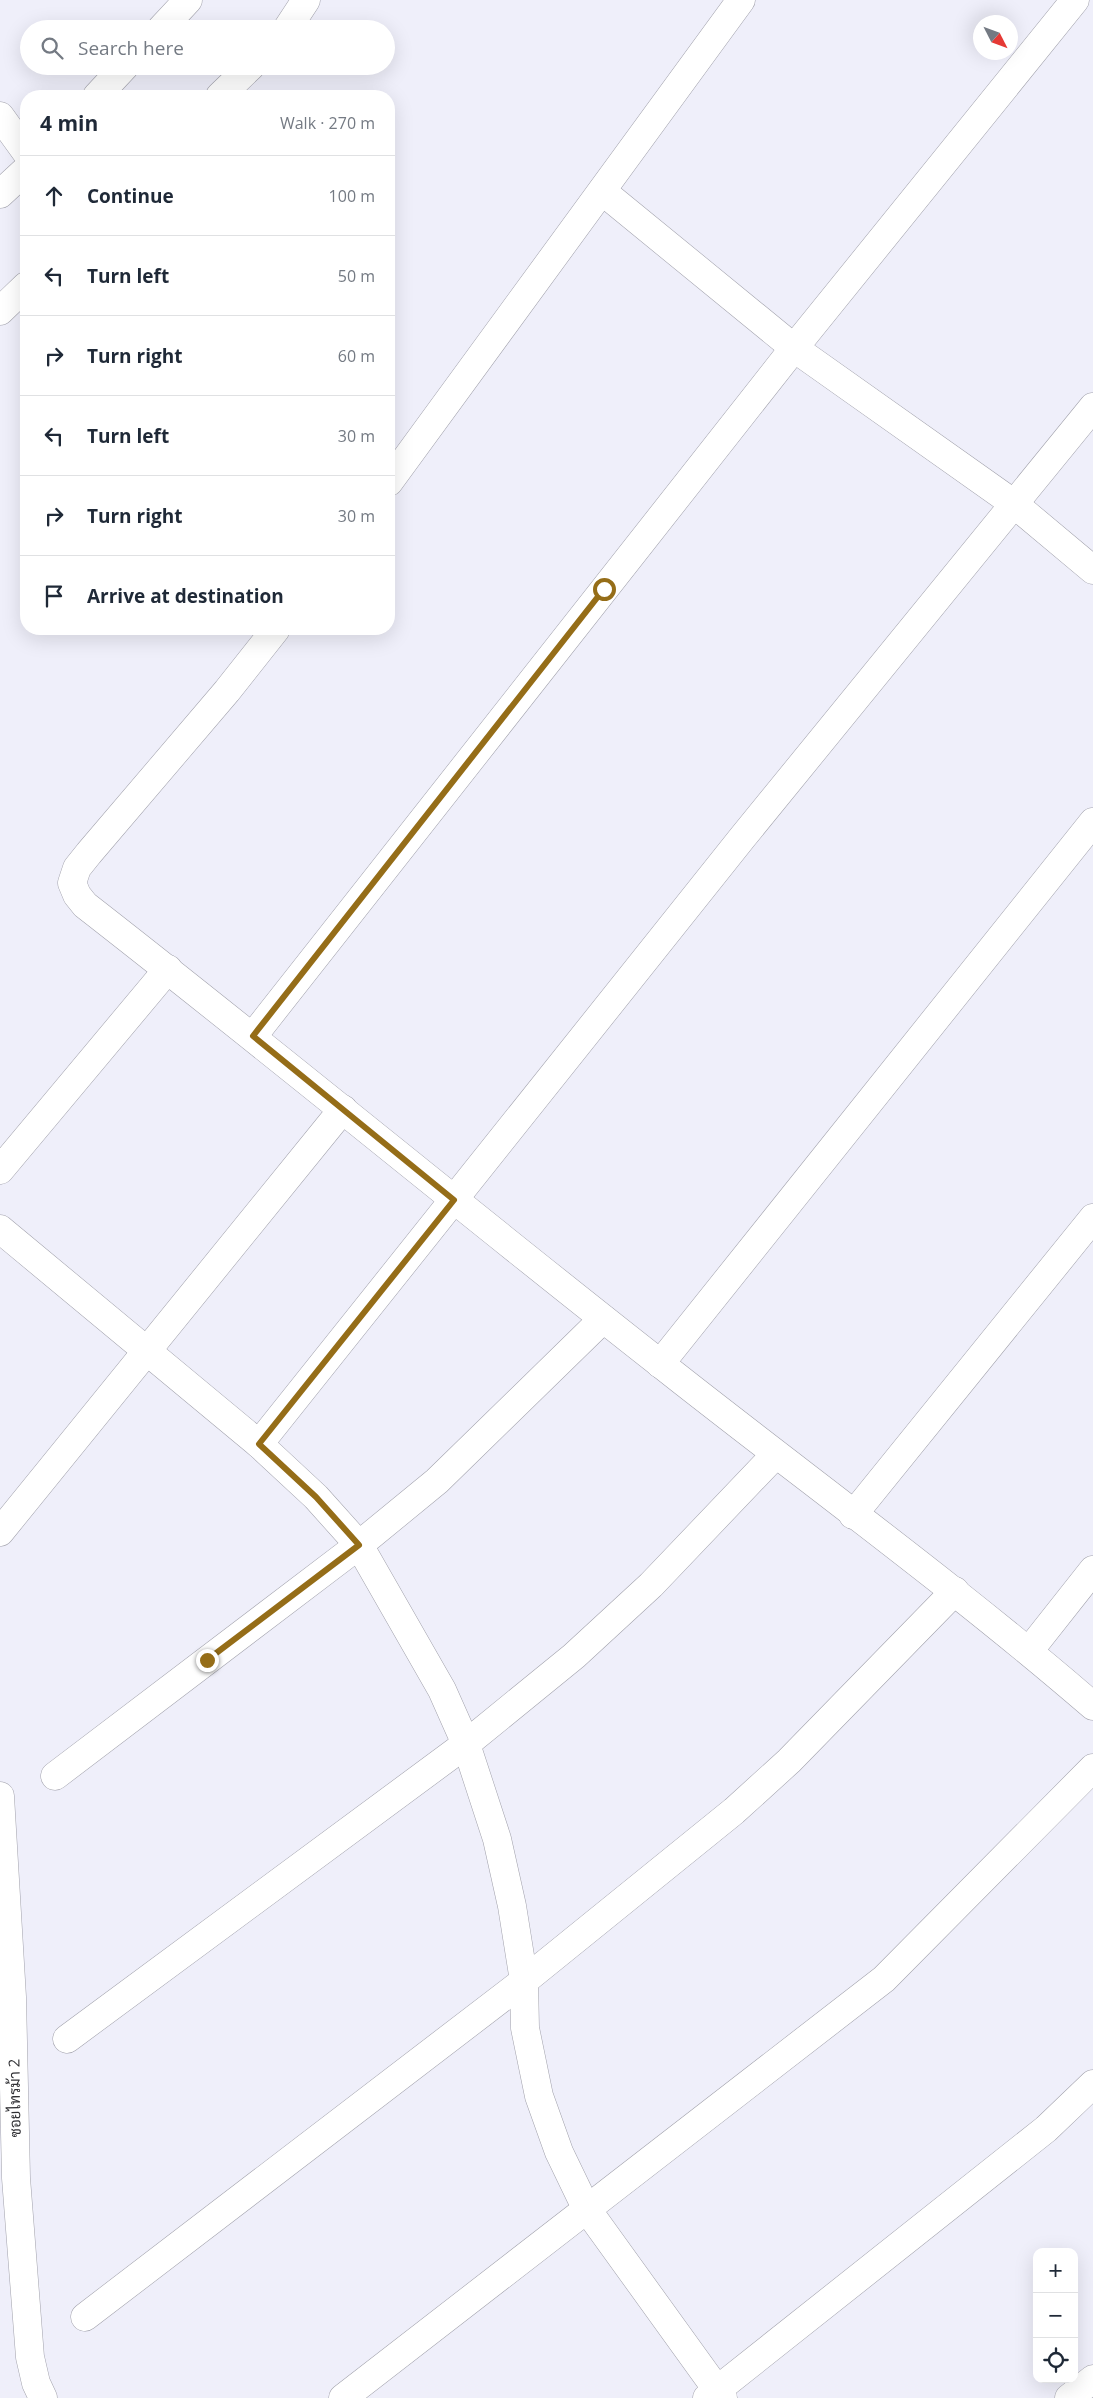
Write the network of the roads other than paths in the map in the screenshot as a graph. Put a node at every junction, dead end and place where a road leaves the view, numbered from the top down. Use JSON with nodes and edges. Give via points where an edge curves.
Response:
{"nodes":[{"id":1,"x":188,"y":0,"type":"edge"},
{"id":2,"x":306,"y":0,"type":"edge"},
{"id":3,"x":741,"y":0,"type":"edge"},
{"id":4,"x":1075,"y":0,"type":"edge"},
{"id":5,"x":169,"y":20,"type":"edge"},
{"id":6,"x":293,"y":20,"type":"edge"},
{"id":7,"x":117,"y":75,"type":"edge"},
{"id":8,"x":242,"y":75,"type":"edge"},
{"id":9,"x":103,"y":90,"type":"edge"},
{"id":10,"x":226,"y":90,"type":"edge"},
{"id":11,"x":0,"y":116,"type":"edge"},
{"id":12,"x":20,"y":144,"type":"edge"},
{"id":13,"x":20,"y":176,"type":"edge"},
{"id":14,"x":602,"y":191,"type":"junction"},
{"id":15,"x":0,"y":194,"type":"edge"},
{"id":16,"x":20,"y":292,"type":"edge"},
{"id":17,"x":0,"y":311,"type":"edge"},
{"id":18,"x":794,"y":348,"type":"junction"},
{"id":19,"x":1093,"y":407,"type":"edge"},
{"id":20,"x":395,"y":474,"type":"edge"},
{"id":21,"x":1013,"y":504,"type":"junction"},
{"id":22,"x":1093,"y":570,"type":"edge"},
{"id":23,"x":271,"y":635,"type":"edge"},
{"id":24,"x":1093,"y":822,"type":"edge"},
{"id":25,"x":168,"y":969,"type":"junction"},
{"id":26,"x":253,"y":1036,"type":"junction"},
{"id":27,"x":343,"y":1109,"type":"junction"},
{"id":28,"x":0,"y":1170,"type":"edge"},
{"id":29,"x":454,"y":1200,"type":"junction"},
{"id":30,"x":1093,"y":1218,"type":"edge"},
{"id":31,"x":0,"y":1229,"type":"edge"},
{"id":32,"x":603,"y":1319,"type":"junction"},
{"id":33,"x":147,"y":1351,"type":"junction"},
{"id":34,"x":660,"y":1364,"type":"junction"},
{"id":35,"x":259,"y":1444,"type":"junction"},
{"id":36,"x":776,"y":1455,"type":"junction"},
{"id":37,"x":853,"y":1515,"type":"junction"},
{"id":38,"x":0,"y":1532,"type":"edge"},
{"id":39,"x":359,"y":1545,"type":"junction"},
{"id":40,"x":1093,"y":1570,"type":"edge"},
{"id":41,"x":955,"y":1591,"type":"junction"},
{"id":42,"x":1029,"y":1651,"type":"junction"},
{"id":43,"x":1093,"y":1706,"type":"edge"},
{"id":44,"x":466,"y":1744,"type":"junction"},
{"id":45,"x":1093,"y":1768,"type":"edge"},
{"id":46,"x":55,"y":1776,"type":"dead end"},
{"id":47,"x":0,"y":1796,"type":"edge"},
{"id":48,"x":524,"y":1981,"type":"junction"},
{"id":49,"x":67,"y":2038,"type":"dead end"},
{"id":50,"x":1093,"y":2084,"type":"edge"},
{"id":51,"x":586,"y":2208,"type":"junction"},
{"id":52,"x":85,"y":2317,"type":"dead end"},
{"id":53,"x":1093,"y":2378,"type":"edge"},
{"id":54,"x":716,"y":2395,"type":"edge"},
{"id":55,"x":43,"y":2398,"type":"edge"},
{"id":56,"x":343,"y":2398,"type":"edge"},
{"id":57,"x":1069,"y":2398,"type":"edge"}],
"edges":[{"from":1,"to":5,"type":"street"},
{"from":2,"to":6,"type":"street"},
{"from":3,"to":14,"type":"street"},
{"from":4,"to":18,"type":"street"},
{"from":7,"to":9,"type":"street"},
{"from":8,"to":10,"type":"street"},
{"from":11,"to":12,"type":"street"},
{"from":13,"to":15,"type":"street"},
{"from":14,"to":18,"type":"street"},
{"from":14,"to":20,"type":"street"},
{"from":16,"to":17,"type":"street"},
{"from":18,"to":21,"type":"street"},
{"from":18,"to":26,"type":"street"},
{"from":19,"to":21,"type":"street"},
{"from":21,"to":22,"type":"street"},
{"from":21,"to":29,"type":"street"},
{"from":23,"to":25,"type":"street","via":[[89,853],[77,868],[72,883],[85,905]]},
{"from":24,"to":34,"type":"street"},
{"from":25,"to":26,"type":"street"},
{"from":25,"to":28,"type":"street"},
{"from":26,"to":27,"type":"street"},
{"from":27,"to":29,"type":"street"},
{"from":27,"to":33,"type":"street"},
{"from":29,"to":32,"type":"street"},
{"from":29,"to":35,"type":"street"},
{"from":30,"to":37,"type":"street"},
{"from":31,"to":33,"type":"street"},
{"from":32,"to":34,"type":"street"},
{"from":32,"to":39,"type":"street","via":[[437,1481]]},
{"from":33,"to":35,"type":"street"},
{"from":33,"to":38,"type":"street"},
{"from":34,"to":36,"type":"street"},
{"from":35,"to":39,"type":"street","via":[[316,1497]]},
{"from":36,"to":37,"type":"street"},
{"from":36,"to":44,"type":"street","via":[[651,1585],[574,1656]]},
{"from":37,"to":41,"type":"street"},
{"from":39,"to":44,"type":"street","via":[[442,1690]]},
{"from":39,"to":46,"type":"street"},
{"from":40,"to":42,"type":"street"},
{"from":41,"to":42,"type":"street"},
{"from":41,"to":48,"type":"street","via":[[790,1761]]},
{"from":42,"to":43,"type":"street"},
{"from":44,"to":48,"type":"street","via":[[497,1839]]},
{"from":44,"to":49,"type":"street"},
{"from":45,"to":51,"type":"street","via":[[884,1978]]},
{"from":47,"to":55,"type":"street","name":"ซอยไทรม้า 2","via":[[12,1997],[16,2178],[30,2357]]},
{"from":48,"to":51,"type":"street","via":[[525,2028],[539,2096],[559,2152]]},
{"from":48,"to":52,"type":"street"},
{"from":50,"to":54,"type":"street","via":[[1046,2129]]},
{"from":51,"to":54,"type":"street"},
{"from":51,"to":56,"type":"street"},
{"from":53,"to":57,"type":"street"}]}
